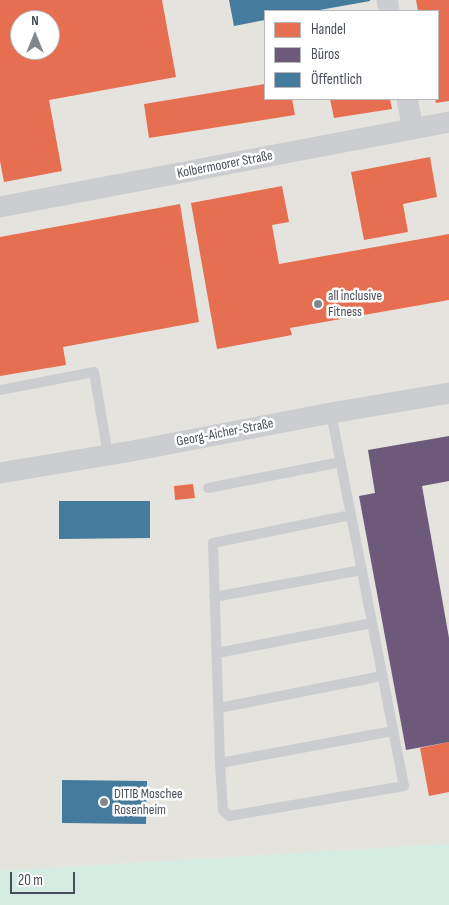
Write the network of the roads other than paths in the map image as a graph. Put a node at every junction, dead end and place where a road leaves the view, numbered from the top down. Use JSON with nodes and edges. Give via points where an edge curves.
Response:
{"nodes":[{"id":1,"x":407,"y":100,"type":"edge"},
{"id":2,"x":449,"y":122,"type":"edge"},
{"id":3,"x":413,"y":128,"type":"junction"},
{"id":4,"x":0,"y":204,"type":"edge"},
{"id":5,"x":0,"y":390,"type":"edge"},
{"id":6,"x":449,"y":393,"type":"edge"},
{"id":7,"x":331,"y":413,"type":"junction"},
{"id":8,"x":108,"y":455,"type":"junction"},
{"id":9,"x":341,"y":462,"type":"junction"},
{"id":10,"x":0,"y":474,"type":"edge"},
{"id":11,"x":208,"y":488,"type":"dead end"},
{"id":12,"x":351,"y":515,"type":"junction"},
{"id":13,"x":362,"y":570,"type":"junction"},
{"id":14,"x":214,"y":598,"type":"junction"},
{"id":15,"x":372,"y":623,"type":"junction"},
{"id":16,"x":217,"y":653,"type":"junction"},
{"id":17,"x":382,"y":676,"type":"junction"},
{"id":18,"x":219,"y":708,"type":"junction"},
{"id":19,"x":393,"y":731,"type":"junction"},
{"id":20,"x":220,"y":762,"type":"junction"}],
"edges":[{"from":1,"to":3,"type":"street"},
{"from":2,"to":3,"type":"street","name":"Kolbermoorer Straße"},
{"from":3,"to":4,"type":"street","name":"Kolbermoorer Straße"},
{"from":5,"to":8,"type":"lane","via":[[94,372]]},
{"from":6,"to":7,"type":"street","name":"Georg-Aicher-Straße"},
{"from":7,"to":8,"type":"street","name":"Georg-Aicher-Straße"},
{"from":7,"to":9,"type":"lane"},
{"from":8,"to":10,"type":"street","name":"Georg-Aicher-Straße"},
{"from":9,"to":11,"type":"lane"},
{"from":9,"to":12,"type":"lane"},
{"from":12,"to":13,"type":"lane"},
{"from":12,"to":14,"type":"lane","via":[[213,543]]},
{"from":13,"to":14,"type":"lane"},
{"from":13,"to":15,"type":"lane"},
{"from":14,"to":16,"type":"lane"},
{"from":15,"to":16,"type":"lane"},
{"from":15,"to":17,"type":"lane"},
{"from":16,"to":18,"type":"lane"},
{"from":17,"to":18,"type":"lane"},
{"from":17,"to":19,"type":"lane"},
{"from":18,"to":20,"type":"lane"},
{"from":19,"to":20,"type":"lane"},
{"from":19,"to":20,"type":"lane","via":[[404,786],[228,816],[223,810]]}]}
